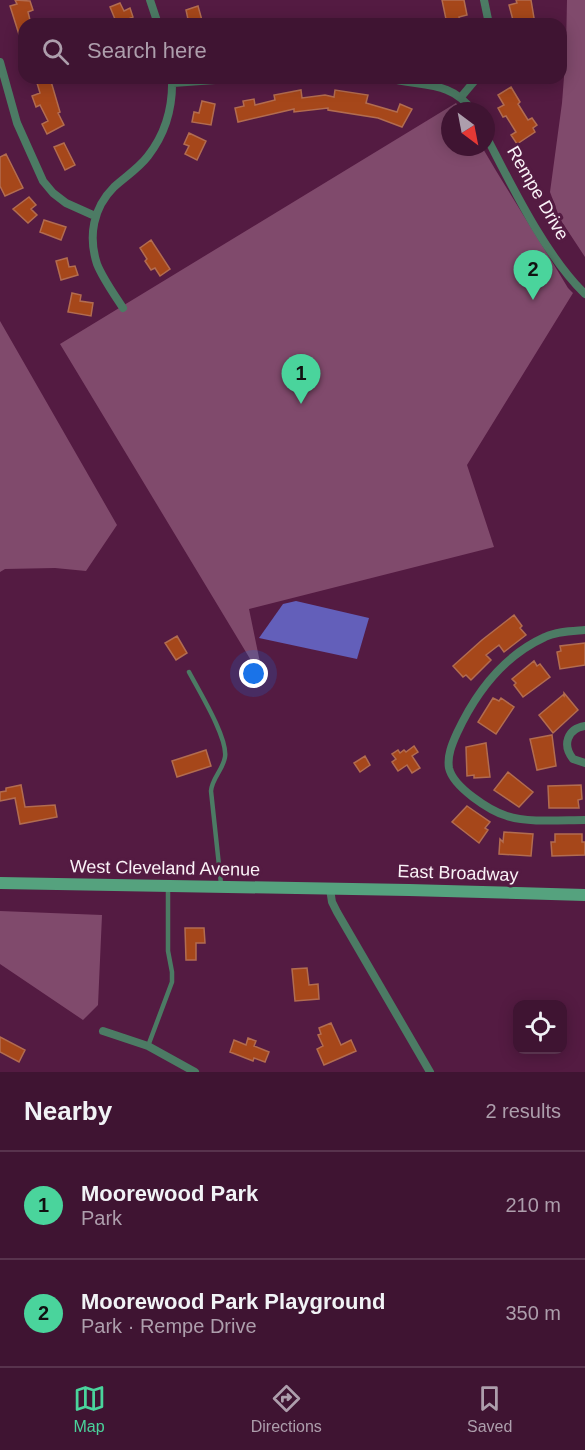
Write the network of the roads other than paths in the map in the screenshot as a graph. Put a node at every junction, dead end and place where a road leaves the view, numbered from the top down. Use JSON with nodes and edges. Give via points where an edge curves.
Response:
{"nodes":[{"id":1,"x":150,"y":0,"type":"edge"},
{"id":2,"x":484,"y":0,"type":"edge"},
{"id":3,"x":156,"y":18,"type":"edge"},
{"id":4,"x":488,"y":18,"type":"edge"},
{"id":5,"x":0,"y":65,"type":"edge"},
{"id":6,"x":172,"y":84,"type":"edge"},
{"id":7,"x":422,"y":84,"type":"edge"},
{"id":8,"x":472,"y":84,"type":"edge"},
{"id":9,"x":461,"y":97,"type":"junction"},
{"id":10,"x":465,"y":102,"type":"edge"},
{"id":11,"x":495,"y":153,"type":"edge"},
{"id":12,"x":95,"y":216,"type":"junction"},
{"id":13,"x":585,"y":294,"type":"edge"},
{"id":14,"x":123,"y":308,"type":"dead end"},
{"id":15,"x":585,"y":630,"type":"edge"},
{"id":16,"x":189,"y":672,"type":"dead end"},
{"id":17,"x":585,"y":726,"type":"edge"},
{"id":18,"x":585,"y":763,"type":"edge"},
{"id":19,"x":585,"y":820,"type":"edge"},
{"id":20,"x":0,"y":883,"type":"edge"},
{"id":21,"x":168,"y":886,"type":"junction"},
{"id":22,"x":222,"y":887,"type":"junction"},
{"id":23,"x":330,"y":889,"type":"junction"},
{"id":24,"x":585,"y":895,"type":"edge"},
{"id":25,"x":103,"y":1031,"type":"dead end"},
{"id":26,"x":148,"y":1046,"type":"junction"},
{"id":27,"x":195,"y":1072,"type":"edge"},
{"id":28,"x":429,"y":1072,"type":"edge"}],
"edges":[{"from":1,"to":3,"type":"street"},
{"from":2,"to":4,"type":"street"},
{"from":5,"to":12,"type":"street","via":[[17,123],[43,181],[66,204]]},
{"from":6,"to":12,"type":"street","via":[[168,119],[159,140],[147,157],[113,188]]},
{"from":7,"to":9,"type":"street"},
{"from":8,"to":9,"type":"street"},
{"from":9,"to":10,"type":"street"},
{"from":11,"to":13,"type":"street","name":"Rempe Drive","via":[[554,254]]},
{"from":12,"to":14,"type":"street","via":[[97,262]]},
{"from":15,"to":19,"type":"street","via":[[545,637],[496,673],[480,690],[463,720],[449,766],[467,793],[504,815]]},
{"from":16,"to":22,"type":"lane","via":[[224,746],[222,768],[211,791]]},
{"from":17,"to":18,"type":"street","via":[[572,731],[567,741],[568,753]]},
{"from":20,"to":21,"type":"main road","name":"West Cleveland Avenue"},
{"from":21,"to":22,"type":"main road","name":"West Cleveland Avenue"},
{"from":21,"to":26,"type":"lane","via":[[172,982]]},
{"from":22,"to":23,"type":"main road","name":"West Cleveland Avenue"},
{"from":23,"to":24,"type":"main road","name":"East Broadway"},
{"from":23,"to":28,"type":"street","via":[[336,912]]},
{"from":25,"to":26,"type":"street"},
{"from":26,"to":27,"type":"street"}]}
